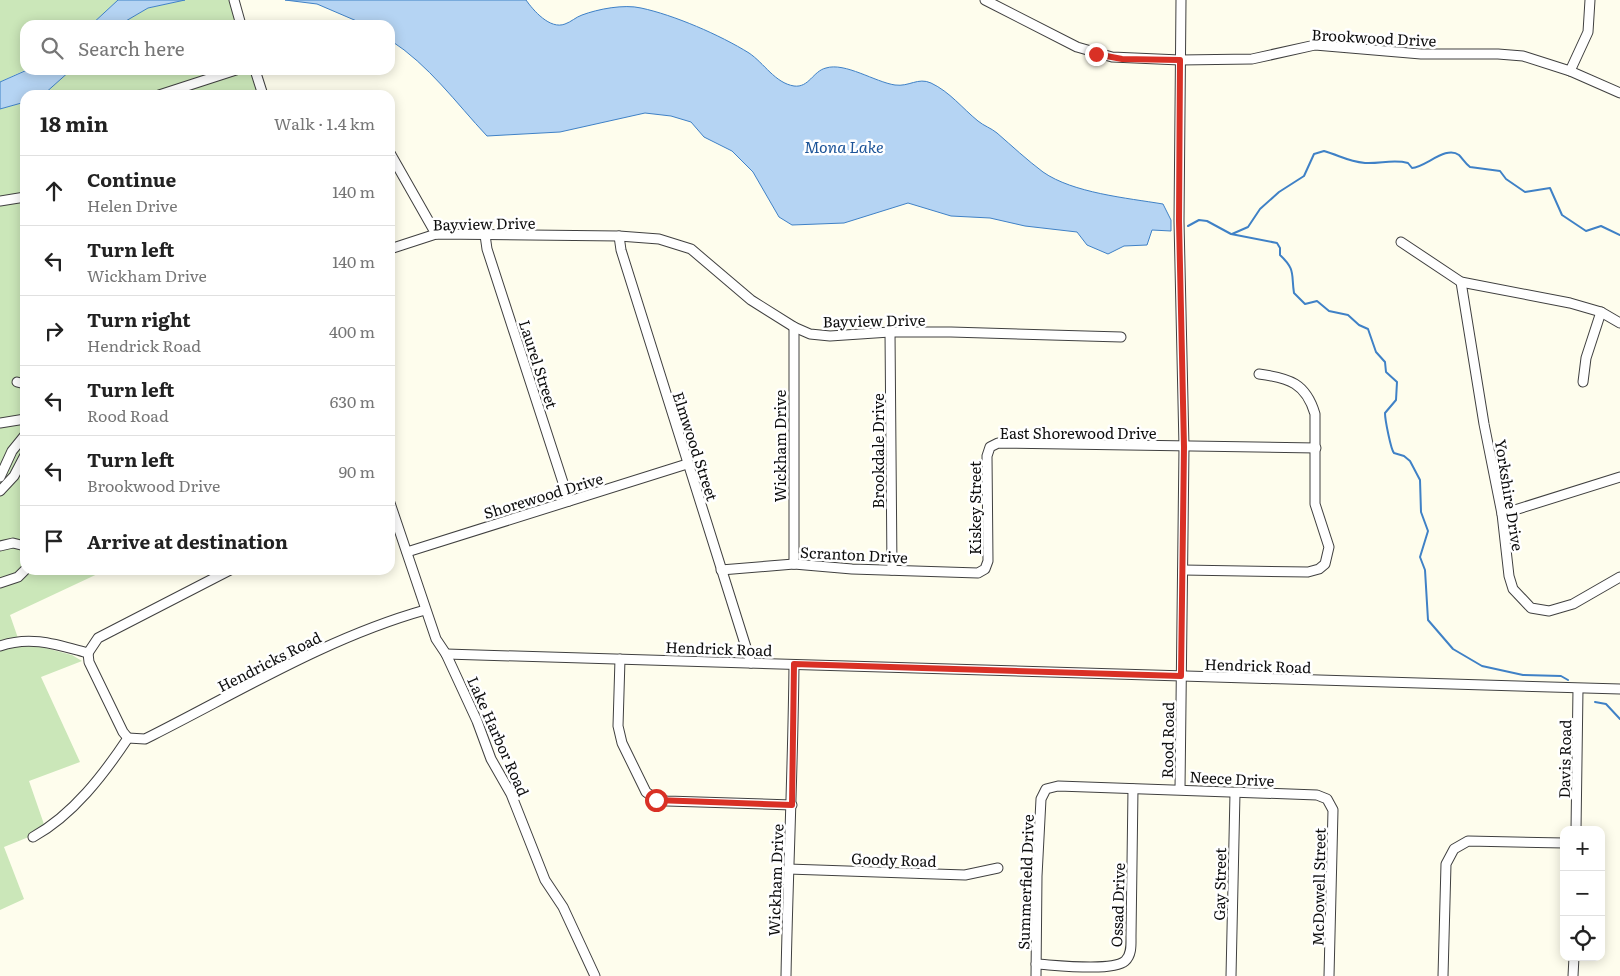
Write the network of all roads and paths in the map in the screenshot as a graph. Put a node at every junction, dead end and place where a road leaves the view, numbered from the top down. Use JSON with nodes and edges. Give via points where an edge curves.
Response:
{"nodes":[{"id":1,"x":234,"y":0,"type":"edge"},
{"id":2,"x":985,"y":0,"type":"edge"},
{"id":3,"x":1181,"y":0,"type":"edge"},
{"id":4,"x":1590,"y":0,"type":"edge"},
{"id":5,"x":240,"y":20,"type":"edge"},
{"id":6,"x":1180,"y":60,"type":"junction"},
{"id":7,"x":1570,"y":72,"type":"junction"},
{"id":8,"x":221,"y":75,"type":"edge"},
{"id":9,"x":257,"y":75,"type":"edge"},
{"id":10,"x":174,"y":90,"type":"edge"},
{"id":11,"x":261,"y":90,"type":"edge"},
{"id":12,"x":1620,"y":93,"type":"edge"},
{"id":13,"x":395,"y":162,"type":"edge"},
{"id":14,"x":20,"y":198,"type":"edge"},
{"id":15,"x":0,"y":201,"type":"edge"},
{"id":16,"x":436,"y":234,"type":"junction"},
{"id":17,"x":485,"y":236,"type":"junction"},
{"id":18,"x":619,"y":236,"type":"junction"},
{"id":19,"x":1401,"y":242,"type":"dead end"},
{"id":20,"x":395,"y":247,"type":"edge"},
{"id":21,"x":1461,"y":282,"type":"junction"},
{"id":22,"x":1601,"y":312,"type":"junction"},
{"id":23,"x":1620,"y":323,"type":"edge"},
{"id":24,"x":794,"y":328,"type":"junction"},
{"id":25,"x":890,"y":332,"type":"junction"},
{"id":26,"x":1120,"y":336,"type":"dead end"},
{"id":27,"x":1259,"y":374,"type":"dead end"},
{"id":28,"x":1583,"y":382,"type":"dead end"},
{"id":29,"x":20,"y":420,"type":"edge"},
{"id":30,"x":0,"y":423,"type":"edge"},
{"id":31,"x":20,"y":441,"type":"edge"},
{"id":32,"x":990,"y":447,"type":"joint"},
{"id":33,"x":1184,"y":447,"type":"junction"},
{"id":34,"x":1316,"y":448,"type":"junction"},
{"id":35,"x":687,"y":464,"type":"junction"},
{"id":36,"x":20,"y":465,"type":"edge"},
{"id":37,"x":0,"y":477,"type":"edge"},
{"id":38,"x":1620,"y":477,"type":"edge"},
{"id":39,"x":0,"y":492,"type":"edge"},
{"id":40,"x":569,"y":501,"type":"junction"},
{"id":41,"x":1502,"y":514,"type":"junction"},
{"id":42,"x":395,"y":517,"type":"edge"},
{"id":43,"x":20,"y":545,"type":"edge"},
{"id":44,"x":0,"y":546,"type":"edge"},
{"id":45,"x":407,"y":552,"type":"junction"},
{"id":46,"x":794,"y":564,"type":"junction"},
{"id":47,"x":985,"y":569,"type":"joint"},
{"id":48,"x":721,"y":570,"type":"junction"},
{"id":49,"x":892,"y":570,"type":"junction"},
{"id":50,"x":1183,"y":570,"type":"junction"},
{"id":51,"x":20,"y":575,"type":"edge"},
{"id":52,"x":220,"y":575,"type":"edge"},
{"id":53,"x":1620,"y":577,"type":"edge"},
{"id":54,"x":0,"y":582,"type":"edge"},
{"id":55,"x":425,"y":610,"type":"junction"},
{"id":56,"x":0,"y":646,"type":"edge"},
{"id":57,"x":88,"y":654,"type":"junction"},
{"id":58,"x":446,"y":654,"type":"junction"},
{"id":59,"x":620,"y":659,"type":"junction"},
{"id":60,"x":751,"y":663,"type":"junction"},
{"id":61,"x":794,"y":664,"type":"junction"},
{"id":62,"x":1181,"y":676,"type":"junction"},
{"id":63,"x":1578,"y":689,"type":"junction"},
{"id":64,"x":1620,"y":689,"type":"edge"},
{"id":65,"x":128,"y":738,"type":"junction"},
{"id":66,"x":1133,"y":789,"type":"junction"},
{"id":67,"x":1046,"y":790,"type":"joint"},
{"id":68,"x":1180,"y":790,"type":"junction"},
{"id":69,"x":1235,"y":792,"type":"junction"},
{"id":70,"x":1327,"y":799,"type":"joint"},
{"id":71,"x":792,"y":805,"type":"junction"},
{"id":72,"x":1576,"y":826,"type":"edge"},
{"id":73,"x":33,"y":837,"type":"dead end"},
{"id":74,"x":1560,"y":843,"type":"edge"},
{"id":75,"x":998,"y":868,"type":"dead end"},
{"id":76,"x":788,"y":869,"type":"junction"},
{"id":77,"x":1574,"y":961,"type":"edge"},
{"id":78,"x":1036,"y":964,"type":"junction"},
{"id":79,"x":595,"y":976,"type":"edge"},
{"id":80,"x":786,"y":976,"type":"edge"},
{"id":81,"x":1036,"y":976,"type":"edge"},
{"id":82,"x":1231,"y":976,"type":"edge"},
{"id":83,"x":1329,"y":976,"type":"edge"},
{"id":84,"x":1443,"y":976,"type":"edge"},
{"id":85,"x":1573,"y":976,"type":"edge"}],
"edges":[{"from":1,"to":5,"type":"street"},
{"from":2,"to":6,"type":"street","name":"Brookwood Drive","via":[[1049,34],[1096,54],[1122,59]]},
{"from":3,"to":6,"type":"street","name":"Rood Road"},
{"from":4,"to":7,"type":"street","via":[[1588,32]]},
{"from":6,"to":7,"type":"street","name":"Brookwood Drive","via":[[1252,59],[1315,45],[1421,54],[1523,56]]},
{"from":6,"to":33,"type":"street","name":"Rood Road","via":[[1179,221]]},
{"from":7,"to":12,"type":"street","name":"Brookwood Drive"},
{"from":8,"to":10,"type":"street"},
{"from":9,"to":11,"type":"street"},
{"from":13,"to":16,"type":"street"},
{"from":14,"to":15,"type":"street"},
{"from":16,"to":17,"type":"street","name":"Bayview Drive"},
{"from":16,"to":20,"type":"street","name":"Bayview Drive"},
{"from":17,"to":18,"type":"street","name":"Bayview Drive"},
{"from":17,"to":40,"type":"street","name":"Laurel Street"},
{"from":18,"to":24,"type":"street","name":"Bayview Drive","via":[[660,239],[691,249],[751,300]]},
{"from":18,"to":35,"type":"street","name":"Elmwood Street"},
{"from":19,"to":21,"type":"street"},
{"from":21,"to":22,"type":"street"},
{"from":21,"to":41,"type":"street","name":"Yorkshire Drive"},
{"from":22,"to":23,"type":"street"},
{"from":22,"to":28,"type":"street","via":[[1586,358]]},
{"from":24,"to":25,"type":"street","name":"Bayview Drive","via":[[830,336]]},
{"from":24,"to":46,"type":"street","name":"Wickham Drive"},
{"from":25,"to":26,"type":"street","name":"Bayview Drive"},
{"from":25,"to":49,"type":"street","name":"Brookdale Drive"},
{"from":27,"to":34,"type":"street","via":[[1282,377],[1300,386],[1311,400],[1315,414]]},
{"from":29,"to":30,"type":"street"},
{"from":31,"to":37,"type":"street"},
{"from":32,"to":33,"type":"street","name":"East Shorewood Drive","via":[[998,443]]},
{"from":32,"to":47,"type":"street","name":"Kiskey Street","via":[[987,456],[988,561]]},
{"from":33,"to":34,"type":"street","name":"East Shorewood Drive"},
{"from":33,"to":50,"type":"street","name":"Rood Road"},
{"from":34,"to":50,"type":"street","via":[[1315,504],[1330,547],[1325,564],[1319,570]]},
{"from":35,"to":40,"type":"street","name":"Shorewood Drive"},
{"from":35,"to":48,"type":"street","name":"Elmwood Street"},
{"from":36,"to":39,"type":"street"},
{"from":38,"to":41,"type":"street"},
{"from":40,"to":45,"type":"street","name":"Shorewood Drive"},
{"from":41,"to":53,"type":"street","name":"Yorkshire Drive","via":[[1512,589],[1531,608],[1549,611],[1561,608]]},
{"from":42,"to":45,"type":"street","name":"Lake Harbor Road"},
{"from":43,"to":44,"type":"street"},
{"from":45,"to":55,"type":"street","name":"Lake Harbor Road"},
{"from":46,"to":48,"type":"street","name":"Scranton Drive"},
{"from":46,"to":49,"type":"street","name":"Scranton Drive"},
{"from":47,"to":49,"type":"street","name":"Scranton Drive","via":[[978,573]]},
{"from":48,"to":60,"type":"street","name":"Elmwood Street"},
{"from":50,"to":62,"type":"street","name":"Rood Road"},
{"from":51,"to":54,"type":"street"},
{"from":52,"to":57,"type":"street","via":[[98,638]]},
{"from":55,"to":58,"type":"street","name":"Lake Harbor Road","via":[[436,639]]},
{"from":55,"to":65,"type":"street","name":"Hendricks Road","via":[[374,625],[321,649],[145,739]]},
{"from":56,"to":57,"type":"street","via":[[34,640]]},
{"from":57,"to":65,"type":"street","via":[[89,662]]},
{"from":58,"to":59,"type":"street","name":"Hendrick Road"},
{"from":58,"to":79,"type":"street","name":"Lake Harbor Road","via":[[491,759],[511,794],[545,880],[563,907]]},
{"from":59,"to":60,"type":"street","name":"Hendrick Road"},
{"from":59,"to":71,"type":"street","via":[[618,726],[622,743],[646,792],[656,800],[667,802]]},
{"from":60,"to":61,"type":"street","name":"Hendrick Road"},
{"from":61,"to":62,"type":"street","name":"Hendrick Road"},
{"from":61,"to":71,"type":"street","name":"Wickham Drive"},
{"from":62,"to":63,"type":"street","name":"Hendrick Road"},
{"from":62,"to":68,"type":"street","name":"Rood Road"},
{"from":63,"to":64,"type":"street","name":"Hendrick Road"},
{"from":63,"to":72,"type":"street","name":"Davis Road"},
{"from":65,"to":73,"type":"street","via":[[104,773],[46,830]]},
{"from":66,"to":67,"type":"street","name":"Neece Drive","via":[[1058,786]]},
{"from":66,"to":68,"type":"street","name":"Neece Drive"},
{"from":66,"to":78,"type":"street","name":"Ossad Drive","via":[[1130,953],[1118,966]]},
{"from":67,"to":78,"type":"street","name":"Summerfield Drive","via":[[1041,799],[1038,847]]},
{"from":68,"to":69,"type":"street","name":"Neece Drive"},
{"from":69,"to":70,"type":"street","name":"Neece Drive","via":[[1317,795]]},
{"from":69,"to":82,"type":"street","name":"Gay Street"},
{"from":70,"to":83,"type":"street","name":"McDowell Street","via":[[1333,810]]},
{"from":71,"to":76,"type":"street","name":"Wickham Drive"},
{"from":74,"to":84,"type":"street","via":[[1468,841],[1454,849],[1446,864]]},
{"from":75,"to":76,"type":"street","name":"Goody Road","via":[[965,876]]},
{"from":76,"to":80,"type":"street","name":"Wickham Drive"},
{"from":77,"to":85,"type":"street"},
{"from":78,"to":81,"type":"street","name":"Summerfield Drive"}]}
